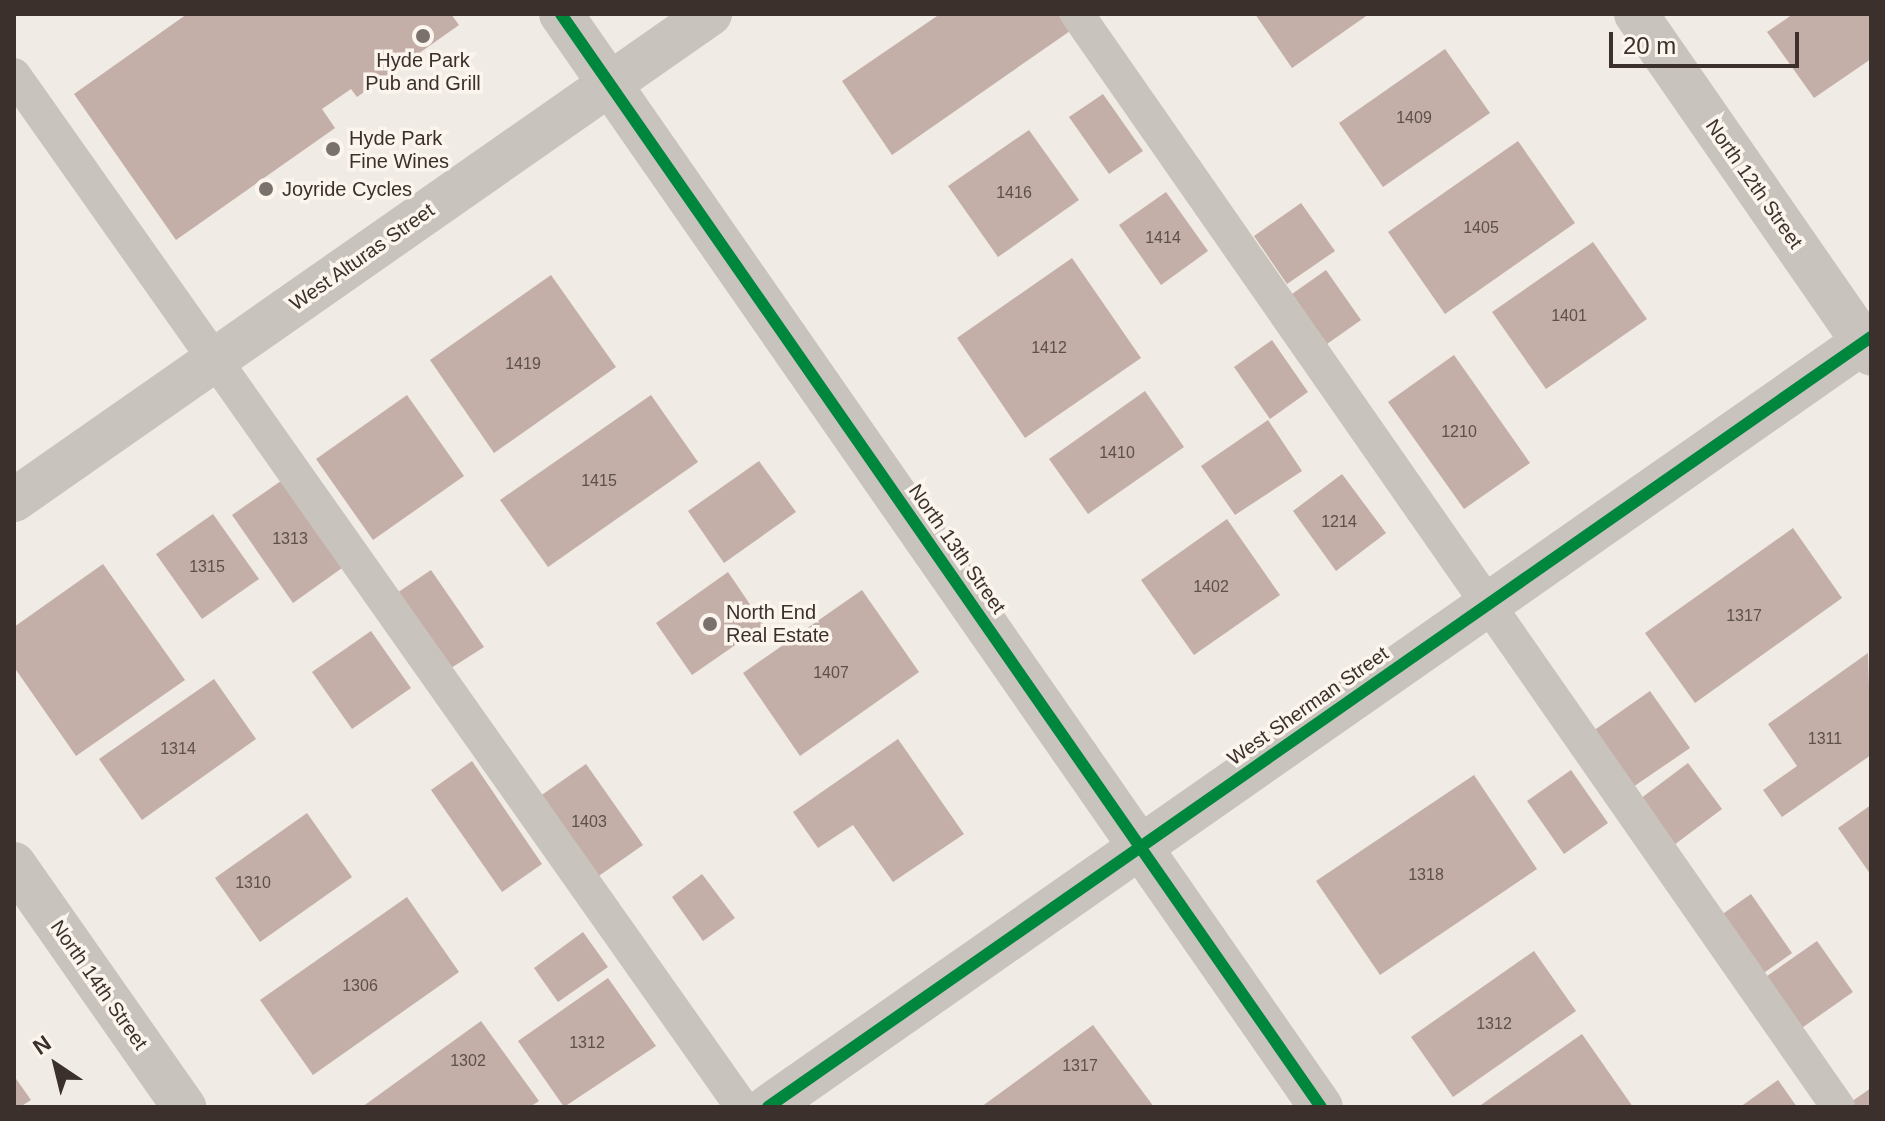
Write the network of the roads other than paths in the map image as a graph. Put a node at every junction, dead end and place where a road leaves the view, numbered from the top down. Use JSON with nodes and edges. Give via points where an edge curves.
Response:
{"nodes":[{"id":1,"x":561,"y":14,"type":"edge"},
{"id":2,"x":710,"y":14,"type":"edge"},
{"id":3,"x":1077,"y":14,"type":"edge"},
{"id":4,"x":1636,"y":14,"type":"edge"},
{"id":5,"x":14,"y":75,"type":"edge"},
{"id":6,"x":610,"y":84,"type":"junction"},
{"id":7,"x":1868,"y":345,"type":"edge"},
{"id":8,"x":214,"y":360,"type":"junction"},
{"id":9,"x":14,"y":500,"type":"edge"},
{"id":10,"x":1487,"y":604,"type":"junction"},
{"id":11,"x":1140,"y":847,"type":"junction"},
{"id":12,"x":14,"y":864,"type":"edge"},
{"id":13,"x":184,"y":1107,"type":"edge"},
{"id":14,"x":742,"y":1107,"type":"edge"},
{"id":15,"x":768,"y":1107,"type":"edge"},
{"id":16,"x":1321,"y":1107,"type":"edge"},
{"id":17,"x":1838,"y":1107,"type":"edge"}],
"edges":[{"from":1,"to":6,"type":"street","name":"North 13th Street"},
{"from":2,"to":6,"type":"street","name":"West Alturas Street"},
{"from":3,"to":10,"type":"lane"},
{"from":4,"to":7,"type":"street","name":"North 12th Street"},
{"from":5,"to":8,"type":"lane"},
{"from":6,"to":8,"type":"street","name":"West Alturas Street"},
{"from":6,"to":11,"type":"street","name":"North 13th Street"},
{"from":7,"to":10,"type":"street","name":"West Sherman Street"},
{"from":8,"to":9,"type":"street","name":"West Alturas Street"},
{"from":8,"to":14,"type":"lane"},
{"from":10,"to":11,"type":"street","name":"West Sherman Street"},
{"from":10,"to":17,"type":"lane"},
{"from":11,"to":15,"type":"street","name":"West Sherman Street"},
{"from":11,"to":16,"type":"street","name":"North 13th Street"},
{"from":12,"to":13,"type":"street","name":"North 14th Street"}]}
